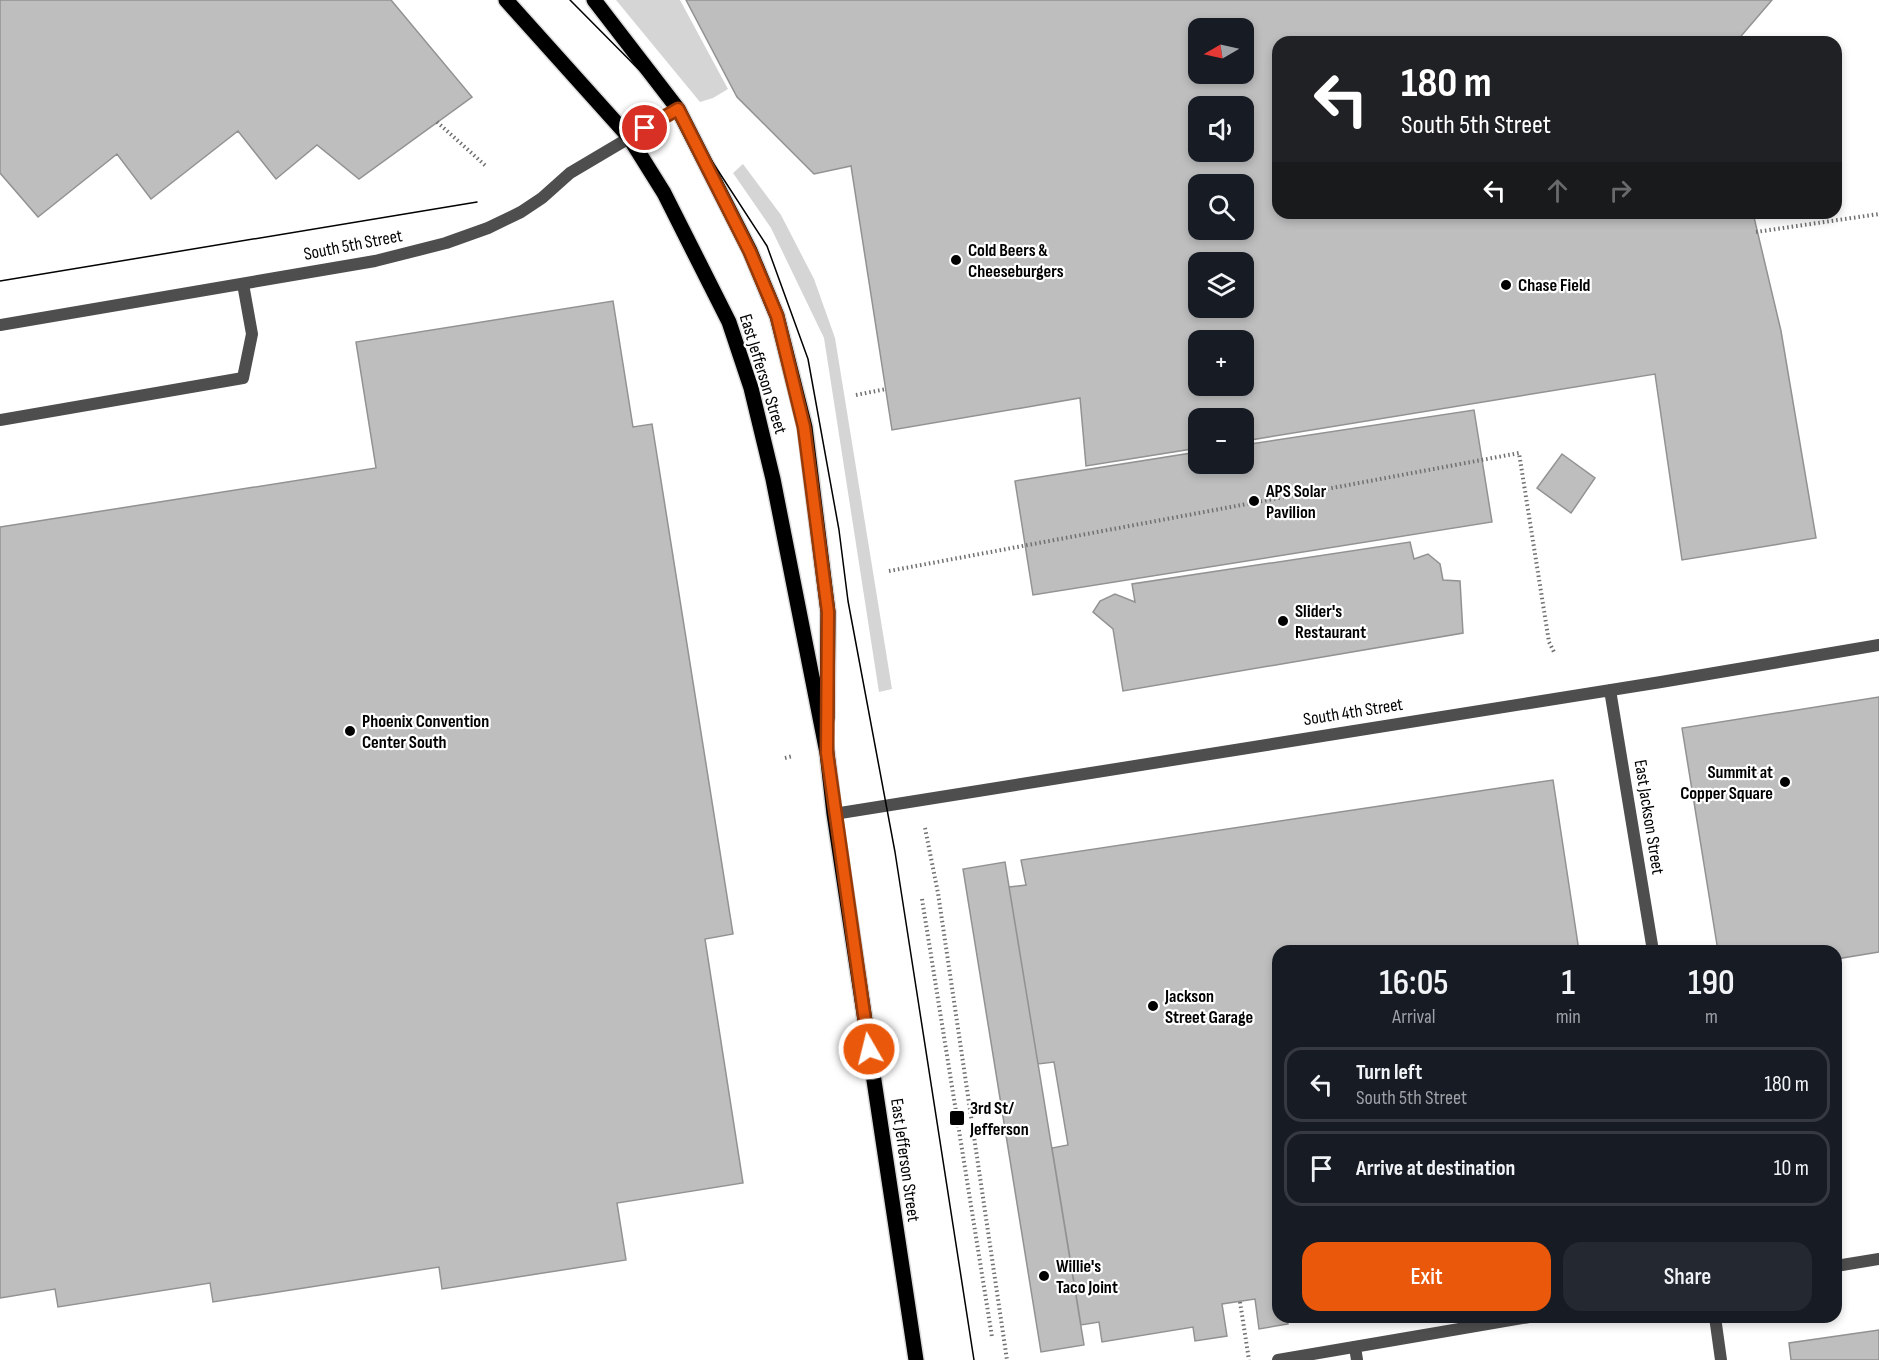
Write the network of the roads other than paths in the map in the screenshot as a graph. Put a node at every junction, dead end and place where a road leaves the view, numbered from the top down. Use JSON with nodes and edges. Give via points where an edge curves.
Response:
{"nodes":[{"id":1,"x":506,"y":0,"type":"edge"},
{"id":2,"x":594,"y":0,"type":"edge"},
{"id":3,"x":678,"y":109,"type":"junction"},
{"id":4,"x":629,"y":137,"type":"junction"},
{"id":5,"x":243,"y":284,"type":"junction"},
{"id":6,"x":0,"y":325,"type":"edge"},
{"id":7,"x":0,"y":420,"type":"edge"},
{"id":8,"x":1879,"y":645,"type":"edge"},
{"id":9,"x":1610,"y":690,"type":"junction"},
{"id":10,"x":827,"y":753,"type":"junction"},
{"id":11,"x":834,"y":814,"type":"junction"},
{"id":12,"x":1652,"y":945,"type":"edge"},
{"id":13,"x":1879,"y":1259,"type":"edge"},
{"id":14,"x":1842,"y":1265,"type":"edge"},
{"id":15,"x":1494,"y":1323,"type":"edge"},
{"id":16,"x":1715,"y":1323,"type":"edge"},
{"id":17,"x":1355,"y":1347,"type":"junction"},
{"id":18,"x":916,"y":1360,"type":"edge"},
{"id":19,"x":1278,"y":1360,"type":"edge"},
{"id":20,"x":1357,"y":1360,"type":"edge"},
{"id":21,"x":1721,"y":1360,"type":"edge"}],
"edges":[{"from":1,"to":4,"type":"main road","name":"East Jefferson Street"},
{"from":2,"to":3,"type":"main road","name":"East Jefferson Street"},
{"from":3,"to":4,"type":"street","name":"South 5th Street"},
{"from":3,"to":10,"type":"main road","name":"East Jefferson Street","via":[[750,252],[777,316],[804,427],[828,612]]},
{"from":4,"to":5,"type":"street","name":"South 5th Street","via":[[570,173],[542,198],[488,228],[375,261]]},
{"from":4,"to":10,"type":"main road","name":"East Jefferson Street","via":[[664,194],[729,322],[751,388]]},
{"from":5,"to":6,"type":"street","name":"South 5th Street"},
{"from":5,"to":7,"type":"street","via":[[252,334],[243,378]]},
{"from":8,"to":9,"type":"street","name":"South 4th Street"},
{"from":9,"to":11,"type":"street","name":"South 4th Street"},
{"from":9,"to":12,"type":"street","name":"East Jackson Street"},
{"from":10,"to":11,"type":"main road","name":"East Jefferson Street"},
{"from":11,"to":18,"type":"main road","name":"East Jefferson Street"},
{"from":13,"to":14,"type":"street"},
{"from":15,"to":17,"type":"street"},
{"from":16,"to":21,"type":"street"},
{"from":17,"to":19,"type":"street"},
{"from":17,"to":20,"type":"street"}]}
